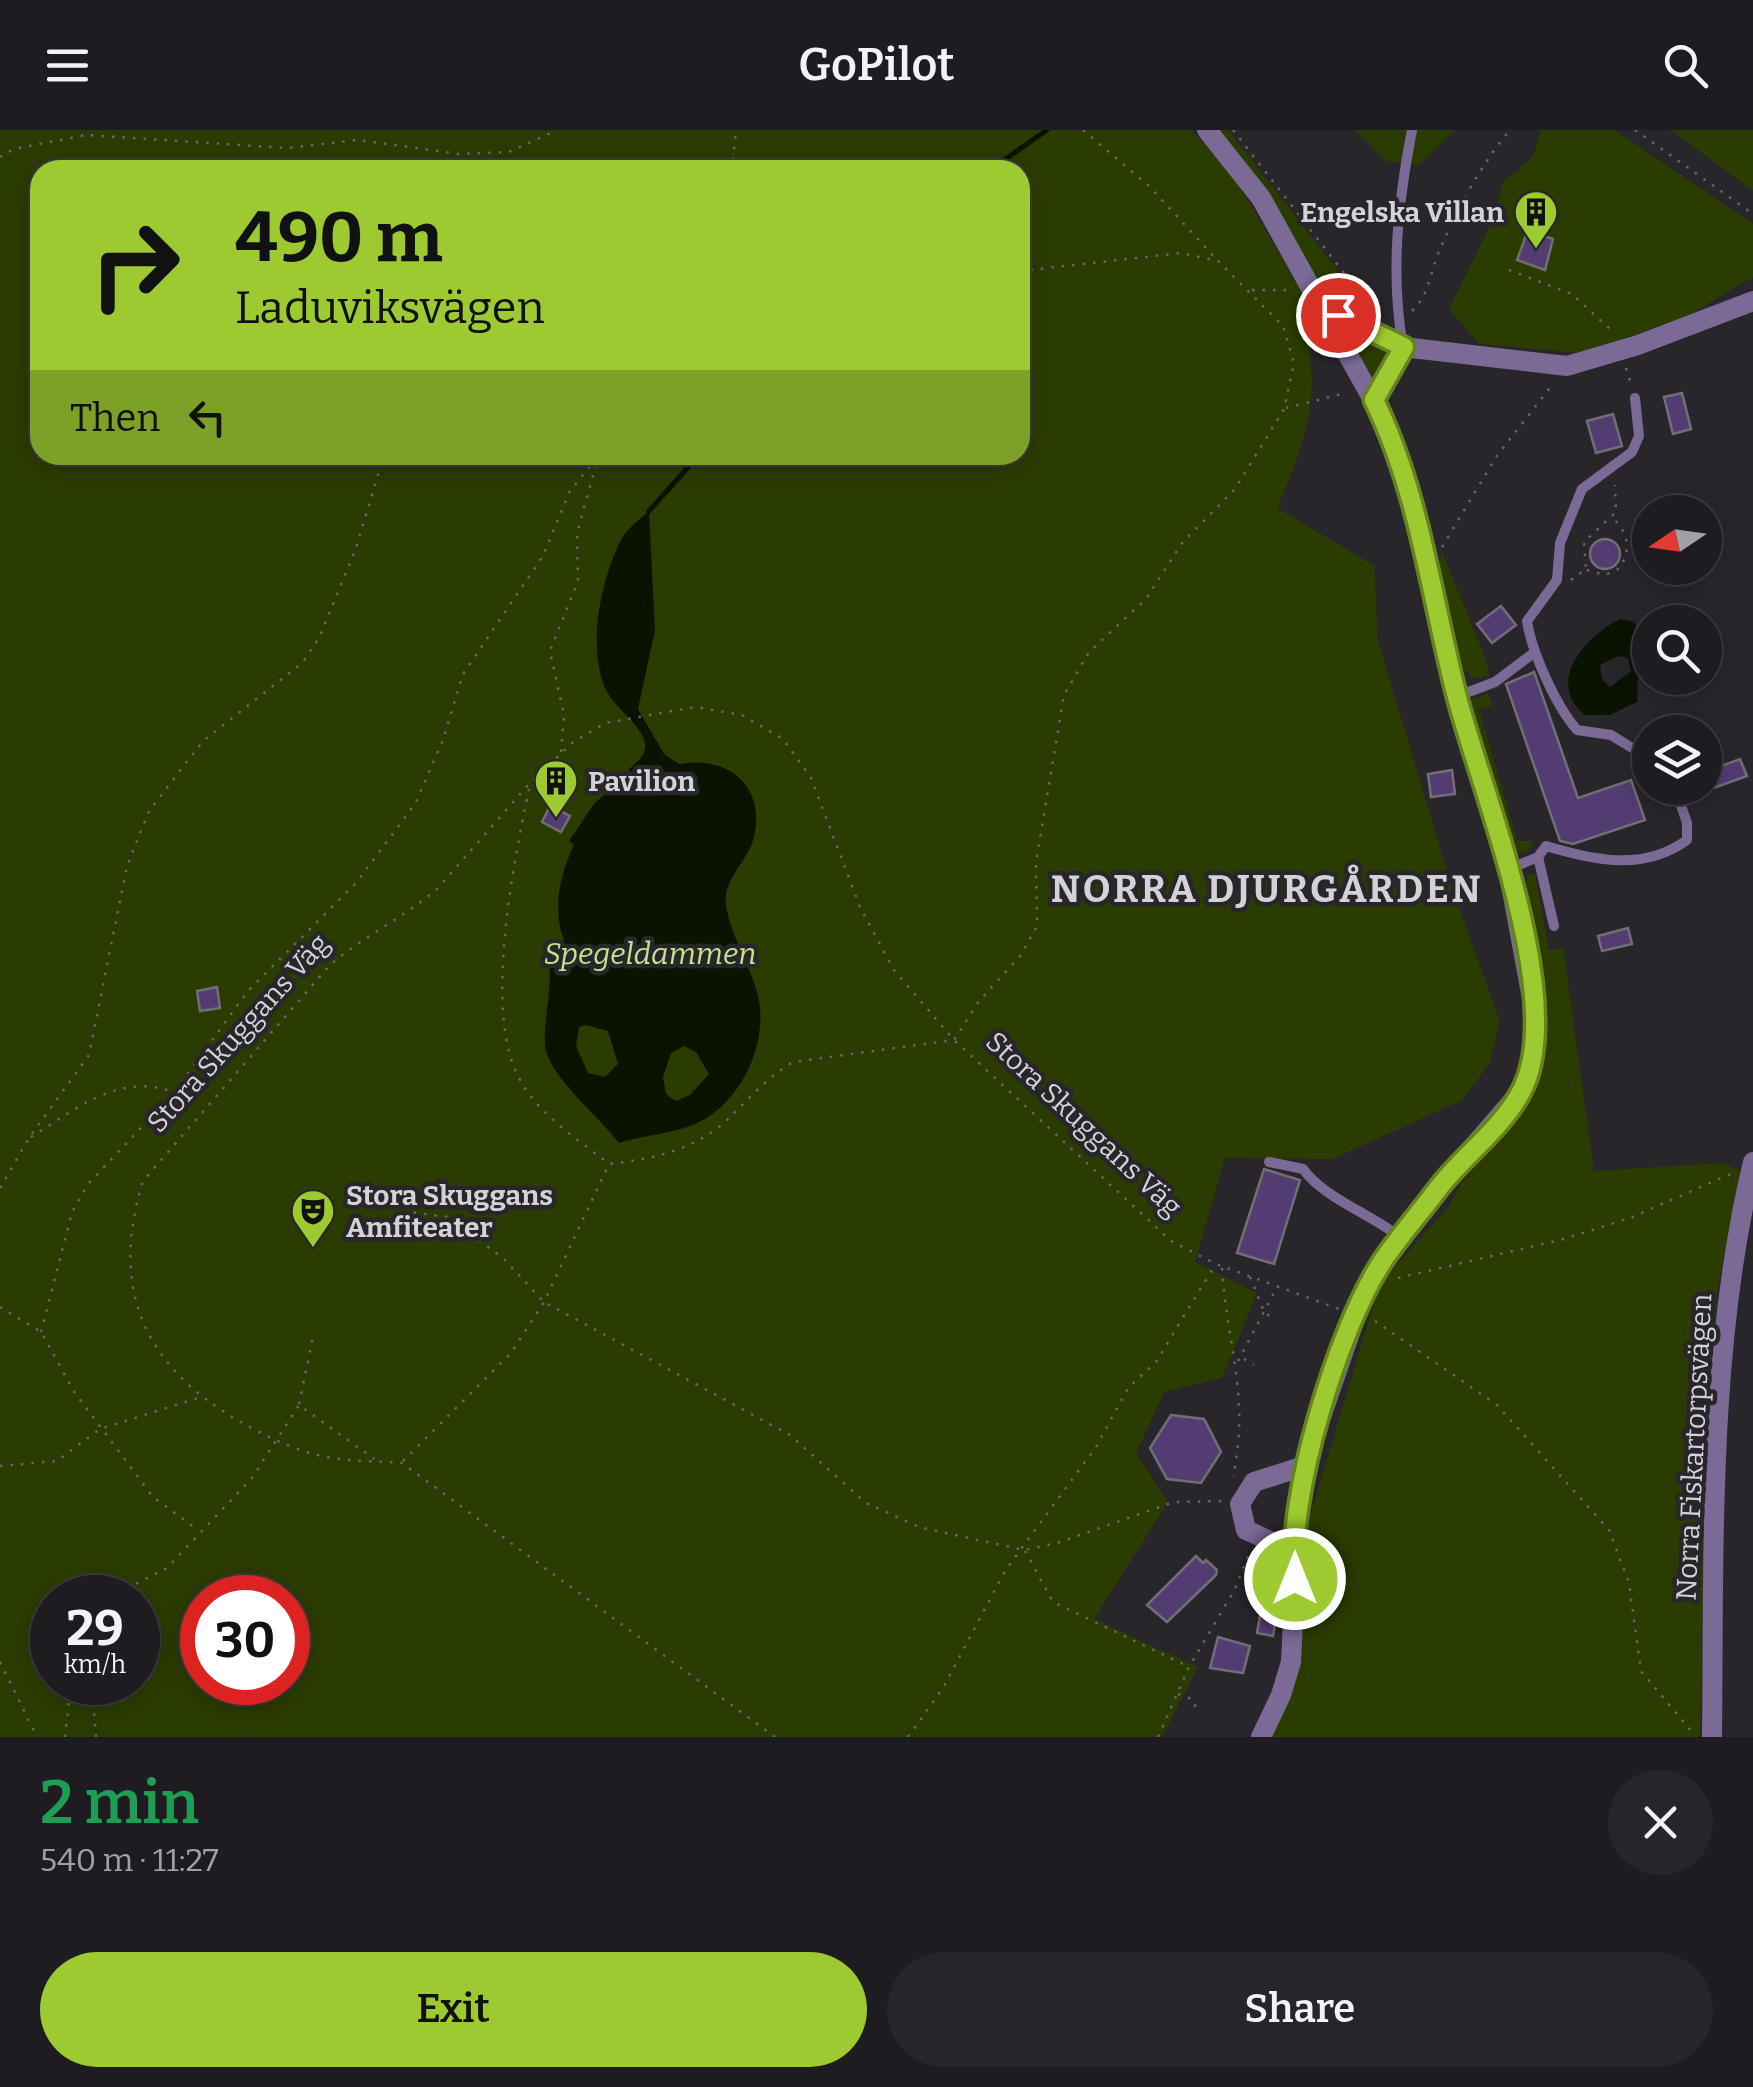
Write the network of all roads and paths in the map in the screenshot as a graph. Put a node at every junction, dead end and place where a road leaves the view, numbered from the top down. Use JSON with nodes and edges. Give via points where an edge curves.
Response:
{"nodes":[{"id":1,"x":557,"y":130,"type":"edge"},
{"id":2,"x":736,"y":130,"type":"edge"},
{"id":3,"x":1083,"y":130,"type":"edge"},
{"id":4,"x":1207,"y":130,"type":"edge"},
{"id":5,"x":1233,"y":130,"type":"edge"},
{"id":6,"x":1412,"y":130,"type":"edge"},
{"id":7,"x":1510,"y":130,"type":"edge"},
{"id":8,"x":1636,"y":130,"type":"edge"},
{"id":9,"x":86,"y":132,"type":"edge"},
{"id":10,"x":0,"y":157,"type":"edge"},
{"id":11,"x":733,"y":160,"type":"edge"},
{"id":12,"x":1753,"y":214,"type":"edge"},
{"id":13,"x":1218,"y":261,"type":"junction"},
{"id":14,"x":1030,"y":270,"type":"edge"},
{"id":15,"x":1509,"y":270,"type":"dead end"},
{"id":16,"x":1313,"y":289,"type":"junction"},
{"id":17,"x":1251,"y":290,"type":"junction"},
{"id":18,"x":1753,"y":301,"type":"edge"},
{"id":19,"x":1380,"y":318,"type":"dead end"},
{"id":20,"x":1404,"y":347,"type":"junction"},
{"id":21,"x":1622,"y":351,"type":"junction"},
{"id":22,"x":1567,"y":366,"type":"junction"},
{"id":23,"x":1634,"y":398,"type":"joint"},
{"id":24,"x":1374,"y":400,"type":"junction"},
{"id":25,"x":1284,"y":409,"type":"junction"},
{"id":26,"x":1611,"y":464,"type":"junction"},
{"id":27,"x":381,"y":465,"type":"edge"},
{"id":28,"x":590,"y":465,"type":"edge"},
{"id":29,"x":595,"y":465,"type":"edge"},
{"id":30,"x":1612,"y":516,"type":"junction"},
{"id":31,"x":1586,"y":569,"type":"junction"},
{"id":32,"x":1429,"y":570,"type":"junction"},
{"id":33,"x":1552,"y":589,"type":"junction"},
{"id":34,"x":1535,"y":652,"type":"junction"},
{"id":35,"x":1457,"y":696,"type":"junction"},
{"id":36,"x":1632,"y":748,"type":"edge"},
{"id":37,"x":561,"y":754,"type":"junction"},
{"id":38,"x":530,"y":784,"type":"junction"},
{"id":39,"x":1681,"y":805,"type":"edge"},
{"id":40,"x":1538,"y":857,"type":"junction"},
{"id":41,"x":1508,"y":869,"type":"junction"},
{"id":42,"x":1554,"y":926,"type":"dead end"},
{"id":43,"x":954,"y":1040,"type":"junction"},
{"id":44,"x":174,"y":1093,"type":"junction"},
{"id":45,"x":29,"y":1138,"type":"junction"},
{"id":46,"x":1269,"y":1162,"type":"dead end"},
{"id":47,"x":609,"y":1164,"type":"junction"},
{"id":48,"x":1752,"y":1168,"type":"edge"},
{"id":49,"x":0,"y":1188,"type":"edge"},
{"id":50,"x":378,"y":1233,"type":"dead end"},
{"id":51,"x":1402,"y":1239,"type":"junction"},
{"id":52,"x":1216,"y":1264,"type":"junction"},
{"id":53,"x":1222,"y":1266,"type":"junction"},
{"id":54,"x":1250,"y":1275,"type":"junction"},
{"id":55,"x":1372,"y":1282,"type":"junction"},
{"id":56,"x":1276,"y":1288,"type":"junction"},
{"id":57,"x":544,"y":1302,"type":"junction"},
{"id":58,"x":0,"y":1307,"type":"edge"},
{"id":59,"x":1265,"y":1314,"type":"junction"},
{"id":60,"x":1356,"y":1315,"type":"junction"},
{"id":61,"x":1276,"y":1318,"type":"dead end"},
{"id":62,"x":41,"y":1332,"type":"junction"},
{"id":63,"x":314,"y":1332,"type":"dead end"},
{"id":64,"x":1240,"y":1360,"type":"junction"},
{"id":65,"x":1254,"y":1365,"type":"dead end"},
{"id":66,"x":201,"y":1397,"type":"junction"},
{"id":67,"x":299,"y":1406,"type":"junction"},
{"id":68,"x":100,"y":1429,"type":"junction"},
{"id":69,"x":274,"y":1439,"type":"junction"},
{"id":70,"x":376,"y":1461,"type":"junction"},
{"id":71,"x":402,"y":1462,"type":"junction"},
{"id":72,"x":0,"y":1466,"type":"edge"},
{"id":73,"x":1304,"y":1466,"type":"junction"},
{"id":74,"x":1234,"y":1503,"type":"junction"},
{"id":75,"x":200,"y":1532,"type":"junction"},
{"id":76,"x":1257,"y":1537,"type":"junction"},
{"id":77,"x":1024,"y":1550,"type":"junction"},
{"id":78,"x":1292,"y":1550,"type":"junction"},
{"id":79,"x":152,"y":1575,"type":"edge"},
{"id":80,"x":0,"y":1662,"type":"edge"},
{"id":81,"x":1189,"y":1667,"type":"junction"},
{"id":82,"x":1177,"y":1694,"type":"junction"},
{"id":83,"x":68,"y":1705,"type":"edge"},
{"id":84,"x":94,"y":1705,"type":"edge"},
{"id":85,"x":1197,"y":1710,"type":"dead end"},
{"id":86,"x":37,"y":1737,"type":"edge"},
{"id":87,"x":65,"y":1737,"type":"edge"},
{"id":88,"x":96,"y":1737,"type":"edge"},
{"id":89,"x":774,"y":1737,"type":"edge"},
{"id":90,"x":908,"y":1737,"type":"edge"},
{"id":91,"x":1158,"y":1737,"type":"edge"},
{"id":92,"x":1261,"y":1737,"type":"edge"},
{"id":93,"x":1696,"y":1737,"type":"edge"},
{"id":94,"x":1712,"y":1737,"type":"edge"}],
"edges":[{"from":1,"to":9,"type":"path","via":[[509,152],[459,154],[358,140],[287,148]]},
{"from":2,"to":11,"type":"path"},
{"from":3,"to":13,"type":"path","via":[[1150,187]]},
{"from":4,"to":16,"type":"street","via":[[1260,198]]},
{"from":5,"to":19,"type":"path"},
{"from":6,"to":20,"type":"lane","via":[[1395,236]]},
{"from":7,"to":20,"type":"path","via":[[1438,254],[1424,300],[1405,318]]},
{"from":8,"to":12,"type":"path"},
{"from":9,"to":10,"type":"path"},
{"from":13,"to":14,"type":"path","via":[[1181,253]]},
{"from":13,"to":17,"type":"path"},
{"from":15,"to":21,"type":"path","via":[[1572,294],[1607,326]]},
{"from":16,"to":17,"type":"path"},
{"from":16,"to":20,"type":"street","via":[[1338,315]]},
{"from":16,"to":24,"type":"street"},
{"from":17,"to":25,"type":"path","via":[[1283,326],[1294,363]]},
{"from":18,"to":21,"type":"street"},
{"from":20,"to":22,"type":"street"},
{"from":20,"to":24,"type":"street"},
{"from":21,"to":22,"type":"street"},
{"from":21,"to":23,"type":"path"},
{"from":22,"to":32,"type":"path","via":[[1496,458]]},
{"from":23,"to":26,"type":"lane","via":[[1639,436],[1632,452]]},
{"from":24,"to":25,"type":"path","via":[[1350,392]]},
{"from":24,"to":32,"type":"street","via":[[1408,482]]},
{"from":25,"to":43,"type":"path","via":[[1235,489],[1182,543],[1146,599],[1090,652],[1064,695],[1036,862],[1037,926]]},
{"from":26,"to":30,"type":"path"},
{"from":26,"to":33,"type":"lane","via":[[1574,504]]},
{"from":27,"to":45,"type":"path","via":[[320,638],[302,663],[204,741],[148,810],[127,866],[89,1055]]},
{"from":28,"to":44,"type":"path","via":[[570,491],[544,556],[463,674],[414,804],[356,883],[247,992]]},
{"from":29,"to":37,"type":"path","via":[[576,533],[578,581],[550,651],[564,714]]},
{"from":30,"to":31,"type":"path","via":[[1584,542]]},
{"from":30,"to":31,"type":"path","via":[[1629,551],[1620,568],[1604,574]]},
{"from":31,"to":33,"type":"path"},
{"from":32,"to":35,"type":"street"},
{"from":33,"to":34,"type":"lane","via":[[1527,621]]},
{"from":34,"to":35,"type":"lane","via":[[1495,682]]},
{"from":34,"to":36,"type":"lane","via":[[1577,730],[1611,734]]},
{"from":35,"to":41,"type":"street"},
{"from":37,"to":38,"type":"path","name":"Stora Skuggans Väg"},
{"from":37,"to":43,"type":"path","name":"Stora Skuggans Väg","via":[[606,723],[695,707],[742,715],[783,738],[811,778],[860,908],[894,970]]},
{"from":38,"to":47,"type":"path","via":[[502,972],[508,1037],[518,1078],[548,1115]]},
{"from":38,"to":66,"type":"path","name":"Stora Skuggans Väg","via":[[438,888],[328,966],[144,1180],[131,1222],[132,1292],[159,1353]]},
{"from":39,"to":40,"type":"lane","via":[[1686,840],[1645,860],[1604,862],[1546,846]]},
{"from":40,"to":41,"type":"lane"},
{"from":40,"to":42,"type":"lane"},
{"from":41,"to":51,"type":"street","via":[[1534,1001],[1530,1070],[1512,1105],[1439,1186]]},
{"from":43,"to":47,"type":"path","via":[[793,1062],[694,1144],[650,1160]]},
{"from":43,"to":52,"type":"path","name":"Stora Skuggans Väg","via":[[1132,1210],[1170,1241]]},
{"from":44,"to":45,"type":"path","via":[[148,1083],[124,1086]]},
{"from":44,"to":62,"type":"path","via":[[89,1183],[72,1212]]},
{"from":45,"to":49,"type":"path"},
{"from":46,"to":51,"type":"lane","via":[[1303,1168],[1317,1187],[1371,1214]]},
{"from":47,"to":57,"type":"path"},
{"from":48,"to":55,"type":"path","via":[[1564,1239]]},
{"from":48,"to":94,"type":"street","name":"Norra Fiskartorpsvägen","via":[[1725,1334]]},
{"from":50,"to":57,"type":"path","via":[[409,1212],[449,1217],[506,1260]]},
{"from":51,"to":55,"type":"street"},
{"from":52,"to":53,"type":"path","name":"Stora Skuggans Väg"},
{"from":52,"to":77,"type":"path"},
{"from":53,"to":54,"type":"path","name":"Stora Skuggans Väg"},
{"from":53,"to":64,"type":"path","via":[[1225,1313]]},
{"from":54,"to":56,"type":"path","name":"Stora Skuggans Väg"},
{"from":54,"to":59,"type":"path"},
{"from":55,"to":60,"type":"street"},
{"from":56,"to":59,"type":"path"},
{"from":56,"to":60,"type":"path","name":"Stora Skuggans Väg"},
{"from":57,"to":71,"type":"path","via":[[510,1352]]},
{"from":57,"to":77,"type":"path","via":[[790,1435],[866,1503],[919,1527]]},
{"from":58,"to":62,"type":"path"},
{"from":59,"to":61,"type":"path"},
{"from":59,"to":64,"type":"path"},
{"from":60,"to":73,"type":"street"},
{"from":60,"to":93,"type":"path","name":"Stora Skuggans Väg","via":[[1383,1323],[1497,1405],[1609,1530],[1628,1583],[1641,1672]]},
{"from":62,"to":68,"type":"path"},
{"from":63,"to":67,"type":"path"},
{"from":64,"to":65,"type":"path"},
{"from":64,"to":74,"type":"path","via":[[1243,1416]]},
{"from":66,"to":68,"type":"path"},
{"from":66,"to":69,"type":"path","name":"Stora Skuggans Väg"},
{"from":67,"to":69,"type":"path"},
{"from":67,"to":70,"type":"path"},
{"from":68,"to":72,"type":"path","via":[[57,1461]]},
{"from":68,"to":75,"type":"path","via":[[154,1497]]},
{"from":69,"to":70,"type":"path","name":"Stora Skuggans Väg","via":[[330,1458]]},
{"from":69,"to":75,"type":"path","via":[[252,1478]]},
{"from":70,"to":71,"type":"path","name":"Stora Skuggans Väg"},
{"from":71,"to":89,"type":"path"},
{"from":73,"to":74,"type":"street","via":[[1254,1482]]},
{"from":73,"to":78,"type":"street"},
{"from":74,"to":76,"type":"street"},
{"from":74,"to":77,"type":"path","via":[[1174,1502]]},
{"from":75,"to":79,"type":"path"},
{"from":76,"to":78,"type":"street"},
{"from":76,"to":81,"type":"path"},
{"from":77,"to":81,"type":"path","via":[[1053,1602]]},
{"from":77,"to":90,"type":"path","via":[[1005,1571],[943,1688]]},
{"from":78,"to":92,"type":"street","via":[[1291,1662]]},
{"from":80,"to":86,"type":"path"},
{"from":81,"to":82,"type":"path"},
{"from":82,"to":85,"type":"path","via":[[1192,1699]]},
{"from":82,"to":91,"type":"path"},
{"from":83,"to":87,"type":"path"},
{"from":84,"to":88,"type":"path"}]}
